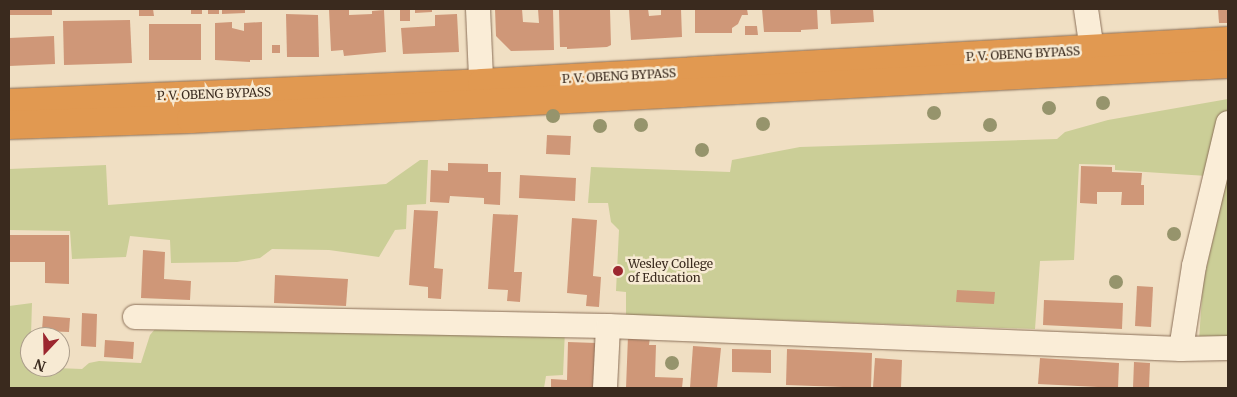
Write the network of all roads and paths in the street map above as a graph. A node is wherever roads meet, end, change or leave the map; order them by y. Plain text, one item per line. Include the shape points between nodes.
1 (478, 9) edge
2 (1086, 9) edge
3 (1228, 41) edge
4 (1093, 61) junction
5 (1228, 64) edge
6 (482, 93) junction
7 (9, 103) edge
8 (1228, 123) edge
9 (9, 125) edge
10 (135, 317) dead end
11 (608, 326) junction
12 (1228, 348) edge
13 (1181, 349) junction
14 (605, 388) edge

1 - 6 street
2 - 4 street
3 - 4 highway, P. V. OBENG BYPASS
4 - 5 highway, P. V. OBENG BYPASS
4 - 6 highway, P. V. OBENG BYPASS
6 - 7 highway, P. V. OBENG BYPASS
6 - 9 highway, P. V. OBENG BYPASS
8 - 13 street via 1194,266
10 - 11 street
11 - 13 street
11 - 14 street
12 - 13 street

